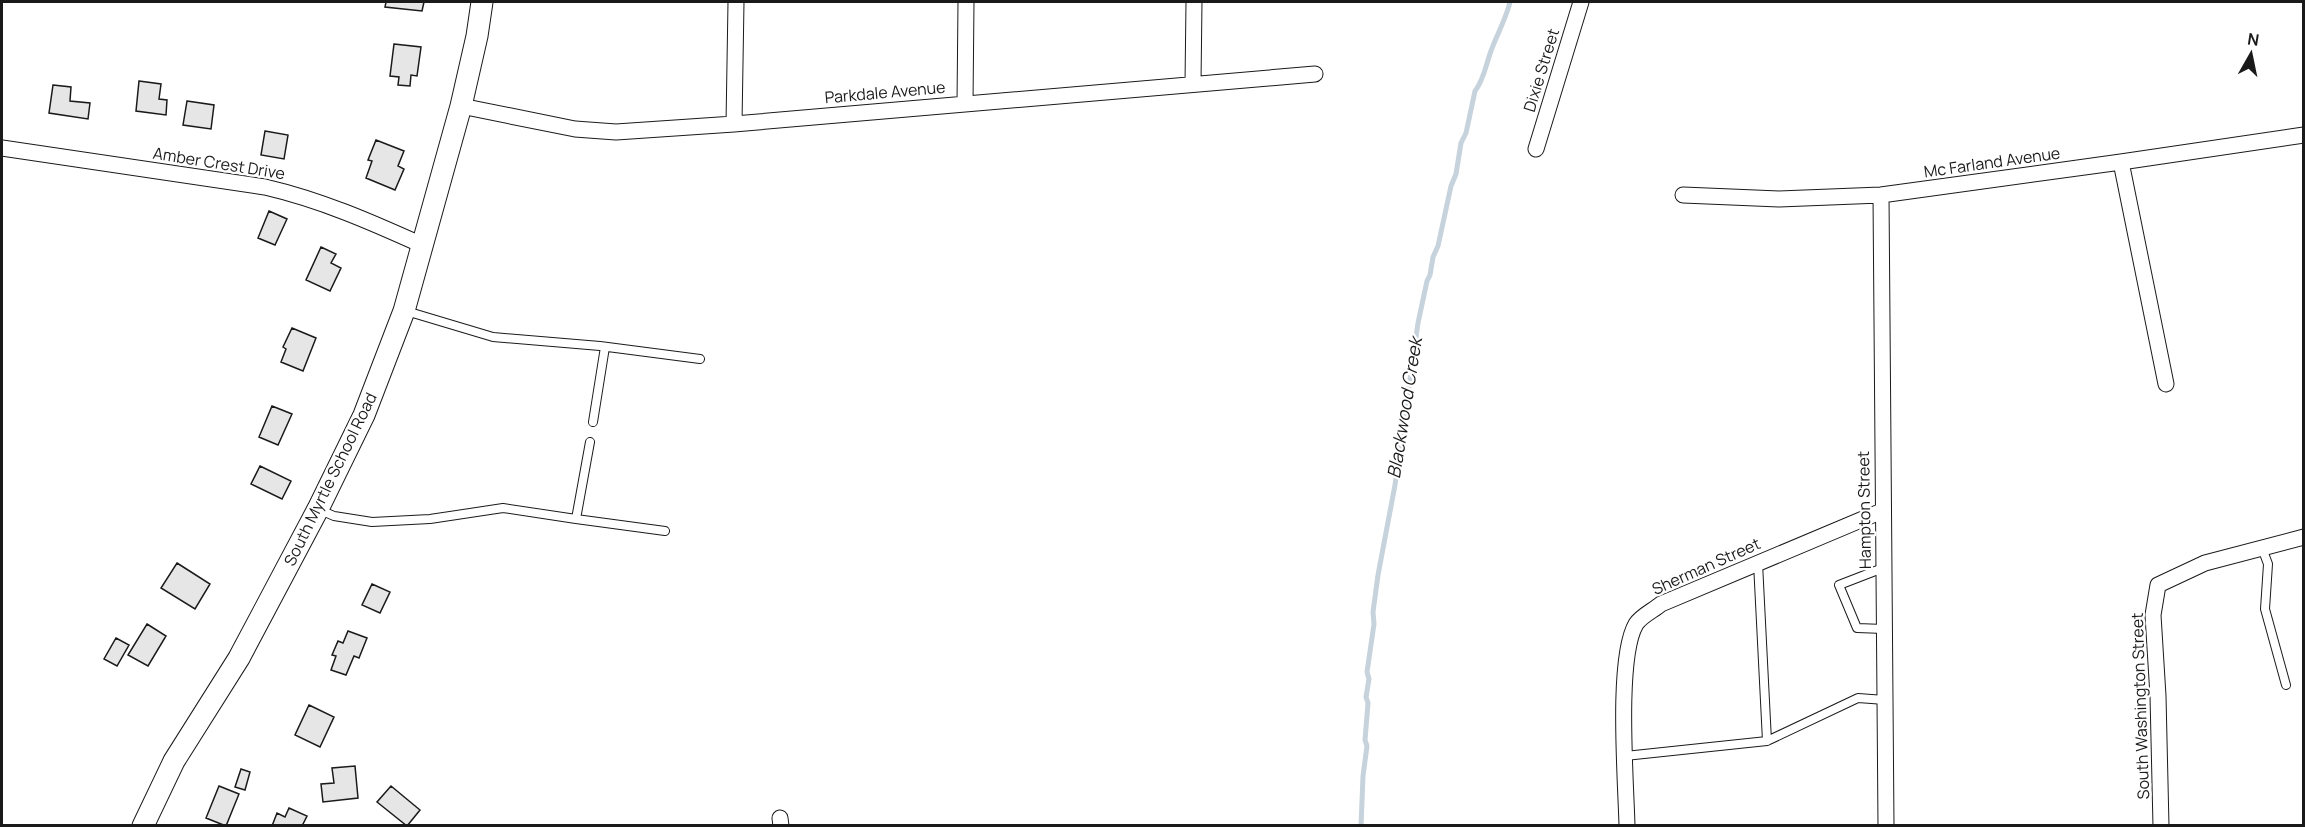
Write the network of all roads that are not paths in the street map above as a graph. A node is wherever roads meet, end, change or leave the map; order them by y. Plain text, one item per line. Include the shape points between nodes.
1 (482, 2) edge
2 (736, 2) edge
3 (966, 2) edge
4 (1194, 2) edge
5 (1581, 2) edge
6 (1315, 74) dead end
7 (1193, 83) junction
8 (965, 103) junction
9 (461, 106) junction
10 (734, 124) junction
11 (2304, 135) edge
12 (2, 148) edge
13 (1536, 149) dead end
14 (2121, 162) junction
15 (1683, 195) dead end
16 (1881, 195) junction
17 (422, 245) junction
18 (404, 311) junction
19 (605, 347) junction
20 (700, 359) dead end
21 (2166, 384) dead end
22 (593, 422) dead end
23 (590, 442) dead end
24 (318, 509) junction
25 (1882, 511) junction
26 (576, 519) junction
27 (665, 531) dead end
28 (2304, 537) edge
29 (2262, 548) junction
30 (1758, 562) junction
31 (1883, 568) junction
32 (1884, 629) junction
33 (2286, 685) dead end
34 (1884, 700) junction
35 (1767, 741) junction
36 (1625, 756) junction
37 (143, 825) edge
38 (1627, 825) edge
39 (1886, 825) edge
40 (2161, 825) edge

1 - 9 main road, South Myrtle School Road
2 - 10 street
3 - 8 street
4 - 7 street
5 - 13 street, Dixie Street
6 - 7 street, Parkdale Avenue
7 - 8 street, Parkdale Avenue
8 - 10 street, Parkdale Avenue
9 - 10 street, Parkdale Avenue via 575,129 616,132
9 - 17 main road, South Myrtle School Road
11 - 14 street, Mc Farland Avenue
12 - 17 street, Amber Crest Drive via 265,187 353,214
14 - 16 street, Mc Farland Avenue
14 - 21 street
15 - 16 street, Mc Farland Avenue via 1779,199
16 - 25 street, Hampton Street
17 - 18 main road, South Myrtle School Road
18 - 19 lane via 493,337
18 - 24 main road, South Myrtle School Road via 364,415
19 - 20 lane
19 - 22 lane
23 - 26 lane
24 - 26 lane via 334,516 372,522 430,519 503,508
24 - 37 main road, South Myrtle School Road via 239,658 174,761
25 - 30 street, Sherman Street
25 - 31 street, Hampton Street
26 - 27 lane
28 - 29 street
29 - 33 lane via 2268,564 2265,609
29 - 40 street, South Washington Street via 2205,563 2158,585 2153,615
30 - 35 lane
30 - 36 street, Sherman Street via 1661,604 1637,623 1626,669
31 - 32 street, Hampton Street
31 - 32 lane via 1839,585 1857,628
32 - 34 street, Hampton Street
34 - 35 lane via 1858,698
34 - 39 street, Hampton Street
35 - 36 lane
36 - 38 street, Sherman Street

